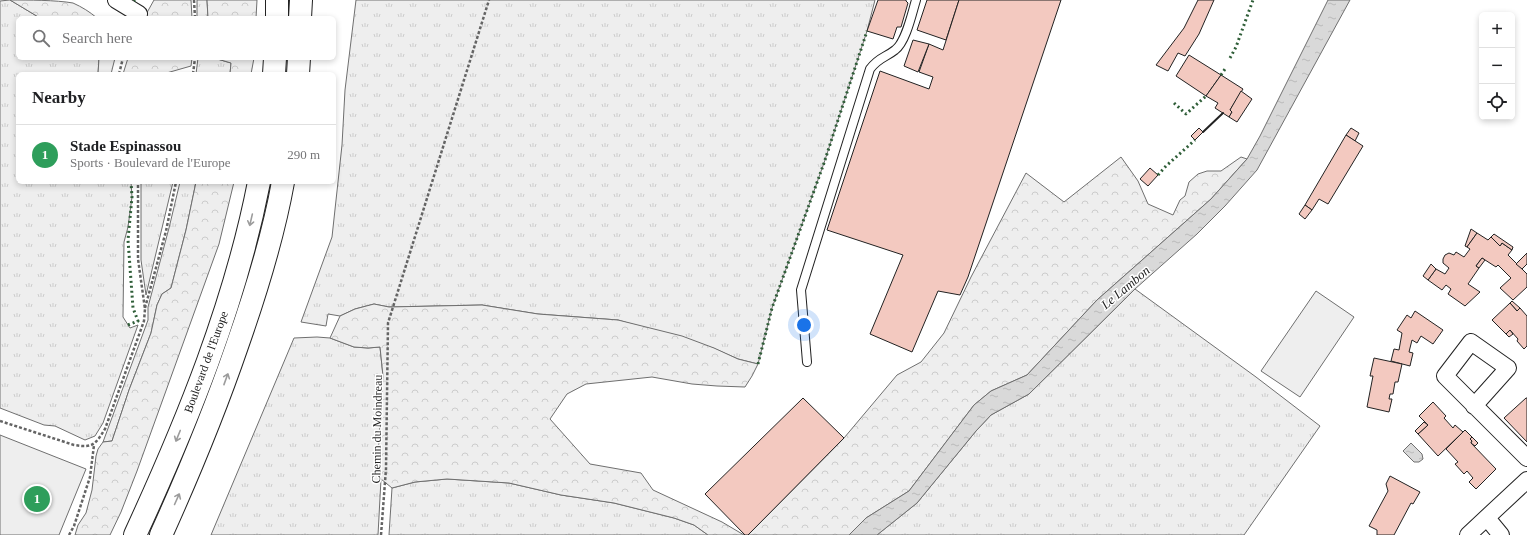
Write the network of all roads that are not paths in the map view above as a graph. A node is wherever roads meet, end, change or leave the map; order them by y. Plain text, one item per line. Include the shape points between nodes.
1 (116, 0) edge
2 (277, 0) edge
3 (301, 0) edge
4 (916, 0) edge
5 (139, 14) dead end
6 (277, 16) edge
7 (300, 16) edge
8 (275, 60) edge
9 (299, 60) edge
10 (274, 72) edge
11 (298, 72) edge
12 (259, 184) edge
13 (283, 184) edge
14 (807, 362) dead end
15 (1474, 406) dead end
16 (1527, 458) edge
17 (1527, 480) edge
18 (1487, 518) junction
19 (135, 535) edge
20 (161, 535) edge
21 (1468, 535) edge
22 (1501, 535) edge

1 - 5 street
2 - 6 highway
3 - 7 highway
4 - 14 lane via 902,42 896,49 877,60 870,69 801,290
8 - 10 highway
9 - 11 highway
12 -> 19 highway, Boulevard de l'Europe via 239,268 216,338
20 -> 13 highway, Boulevard de l'Europe via 203,439 242,332 272,234
15 - 16 street
17 - 18 street
18 - 21 street
18 - 22 street

